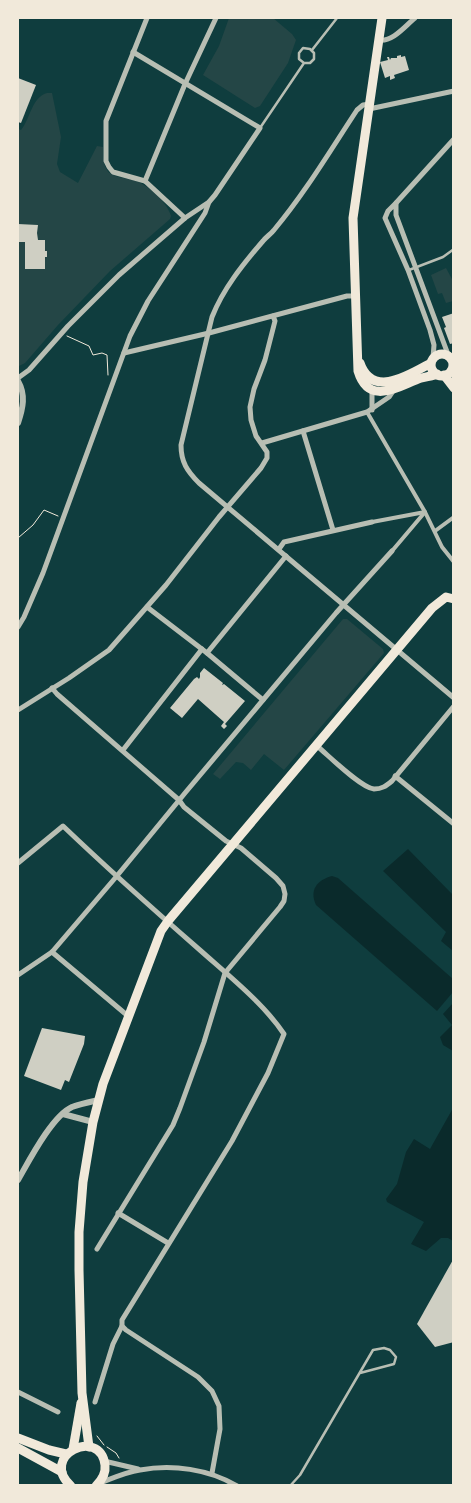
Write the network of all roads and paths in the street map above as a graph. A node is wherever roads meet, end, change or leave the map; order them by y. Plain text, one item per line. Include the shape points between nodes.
1 (147, 18) edge
2 (216, 18) edge
3 (337, 18) edge
4 (382, 18) edge
5 (415, 18) edge
6 (379, 40) junction
7 (312, 50) junction
8 (133, 52) junction
9 (304, 63) junction
10 (185, 84) junction
11 (454, 91) edge
12 (370, 107) junction
13 (260, 128) junction
14 (454, 139) edge
15 (145, 181) junction
16 (209, 202) junction
17 (396, 202) junction
18 (184, 218) junction
19 (454, 249) edge
20 (416, 267) junction
21 (408, 270) junction
22 (356, 296) junction
23 (273, 316) junction
24 (62, 332) junction
25 (209, 333) junction
26 (124, 353) junction
27 (358, 355) junction
28 (449, 357) junction
29 (432, 361) junction
30 (453, 370) edge
31 (440, 375) junction
32 (18, 379) edge
33 (113, 380) junction
34 (454, 388) edge
35 (372, 389) junction
36 (393, 391) junction
37 (369, 411) junction
38 (18, 423) edge
39 (303, 431) junction
40 (262, 443) junction
41 (227, 507) junction
42 (425, 512) junction
43 (454, 517) edge
44 (63, 518) junction
45 (372, 522) joint
46 (333, 530) junction
47 (434, 531) junction
48 (18, 538) edge
49 (278, 549) junction
50 (392, 552) joint
51 (286, 556) junction
52 (454, 562) edge
53 (450, 598) edge
54 (345, 605) junction
55 (147, 607) junction
56 (18, 627) edge
57 (397, 650) junction
58 (204, 651) junction
59 (52, 688) junction
60 (454, 698) edge
61 (263, 700) junction
62 (454, 706) edge
63 (18, 710) edge
64 (317, 746) junction
65 (123, 750) junction
66 (395, 776) junction
67 (179, 800) junction
68 (454, 824) edge
69 (233, 844) junction
70 (18, 863) edge
71 (116, 877) junction
72 (168, 921) junction
73 (52, 952) junction
74 (226, 974) junction
75 (18, 975) edge
76 (128, 1016) junction
77 (99, 1100) junction
78 (62, 1114) junction
79 (93, 1122) junction
80 (18, 1180) edge
81 (118, 1214) junction
82 (168, 1243) junction
83 (97, 1249) dead end
84 (122, 1326) junction
85 (360, 1372) junction
86 (18, 1392) edge
87 (82, 1393) junction
88 (95, 1402) dead end
89 (58, 1412) dead end
90 (96, 1435) dead end
91 (18, 1438) edge
92 (90, 1447) junction
93 (18, 1448) edge
94 (70, 1452) junction
95 (104, 1461) junction
96 (119, 1461) dead end
97 (141, 1470) junction
98 (62, 1472) junction
99 (212, 1473) junction
100 (98, 1484) edge
101 (71, 1486) edge
102 (237, 1486) edge
103 (290, 1486) edge

1 - 8 street
2 - 10 street
3 - 7 lane
4 - 6 highway
5 - 6 street via 391,38
6 - 12 highway
7 - 9 lane via 312,61
7 - 9 lane via 307,48 299,53 299,59
8 - 10 street
8 - 15 street via 106,120 106,161 113,172
9 - 13 lane
10 - 13 street
10 - 15 street
11 - 12 street
12 - 22 highway via 353,218
12 - 25 street via 363,105 357,110 309,183 229,285 217,304
13 - 16 street
14 - 17 street
15 - 18 street
16 - 18 street
16 - 26 street via 148,300
17 - 20 street via 396,215
17 - 21 street via 385,218
18 - 24 street
19 - 20 lane via 443,257
20 - 21 lane
20 - 28 street
21 - 29 street via 432,335
22 - 23 street
22 - 27 highway
23 - 25 street
23 - 40 street via 271,337 250,407 256,436
24 - 32 street
24 - 33 path via 89,346 92,354 107,355 108,376
25 - 26 street
25 - 41 street via 181,445 181,457 187,470
26 - 33 street
27 - 29 highway via 365,373 377,382 394,380
27 - 35 highway via 360,376
28 - 29 highway via 439,354
28 - 30 highway
29 - 31 highway via 433,371
30 - 31 highway
31 - 34 highway
31 - 36 highway via 421,378
32 - 38 street via 23,398
33 - 44 street
35 - 36 highway
35 - 37 street
36 - 37 street via 390,397
37 - 39 street
37 - 42 street
39 - 40 street
39 - 46 street
40 - 41 street via 267,458
41 - 49 street
41 - 55 street
42 - 45 street
42 - 47 street
42 - 50 street
43 - 47 street
44 - 48 path via 44,510
44 - 56 street via 43,573
45 - 46 street
46 - 49 street via 284,542
47 - 52 street
49 - 51 street
50 - 54 street
51 - 54 street
51 - 58 street
53 - 57 highway via 432,608
54 - 57 street
54 - 61 street
55 - 58 street
55 - 59 street via 109,650
57 - 60 street
57 - 64 highway
58 - 61 street
58 - 65 street
59 - 63 street
59 - 65 street
61 - 67 street
62 - 66 street
64 - 66 street via 370,788 384,788
64 - 69 highway
65 - 67 street
66 - 68 street
67 - 69 street
67 - 71 street
69 - 72 highway
69 - 74 street via 276,878 285,894 280,907
70 - 71 street via 63,826
71 - 72 street
71 - 73 street
72 - 74 street
72 - 76 highway via 161,931
73 - 75 street
73 - 76 street
74 - 81 street via 173,1125
74 - 82 street via 284,1034 252,1105
76 - 77 highway
77 - 78 street via 72,1107
77 - 79 highway
78 - 79 street
78 - 80 street
79 - 87 highway via 79,1232
81 - 82 street
81 - 83 street
82 - 84 street via 124,1315
84 - 88 street
84 - 99 street via 198,1377 212,1391 219,1406 220,1429
85 - 85 lane via 373,1350 384,1348 395,1354 394,1364
85 - 103 lane via 300,1475
86 - 89 street
87 - 92 highway
87 - 94 highway
90 - 96 path via 116,1453
91 - 94 highway via 49,1450
92 - 94 highway via 81,1446
92 - 95 highway
93 - 98 highway
94 - 98 highway via 62,1463
95 - 97 street
95 - 100 highway via 104,1475
97 - 99 street via 179,1468
97 - 100 street
98 - 101 highway
99 - 102 street

